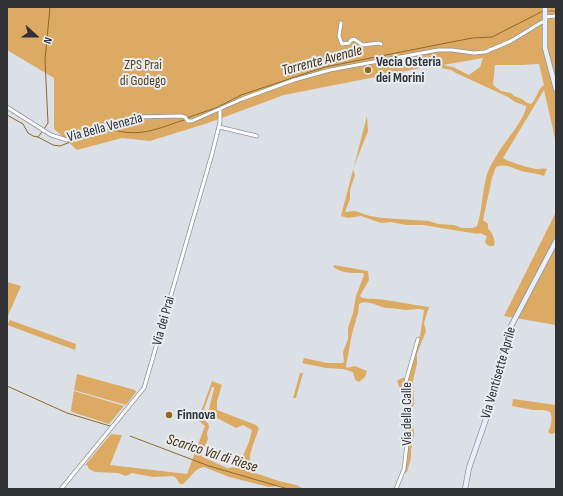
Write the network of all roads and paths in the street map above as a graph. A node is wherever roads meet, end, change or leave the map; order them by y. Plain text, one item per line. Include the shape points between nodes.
1 (545, 7) edge
2 (556, 16) edge
3 (545, 19) junction
4 (341, 23) dead end
5 (381, 44) dead end
6 (556, 89) edge
7 (7, 107) edge
8 (220, 110) junction
9 (219, 127) junction
10 (257, 136) dead end
11 (556, 241) edge
12 (418, 339) dead end
13 (61, 489) edge
14 (396, 489) edge
15 (465, 489) edge

1 - 3 main road
2 - 3 street
3 - 6 main road via 548,63
3 - 8 street, Via Bella Venezia via 511,41 485,52 438,50 364,63 303,77 242,99
4 - 5 street via 339,36 342,44 353,39 363,45
7 - 8 street, Via Bella Venezia via 56,138 66,140 135,117 181,116 194,121
8 - 9 street, Via dei Prai
9 - 10 street
9 - 13 street, Via dei Prai via 144,388
11 - 15 main road, Via Ventisette Aprile via 508,332 495,392 468,468
12 - 14 street, Via della Calle via 406,381 408,436 404,469

